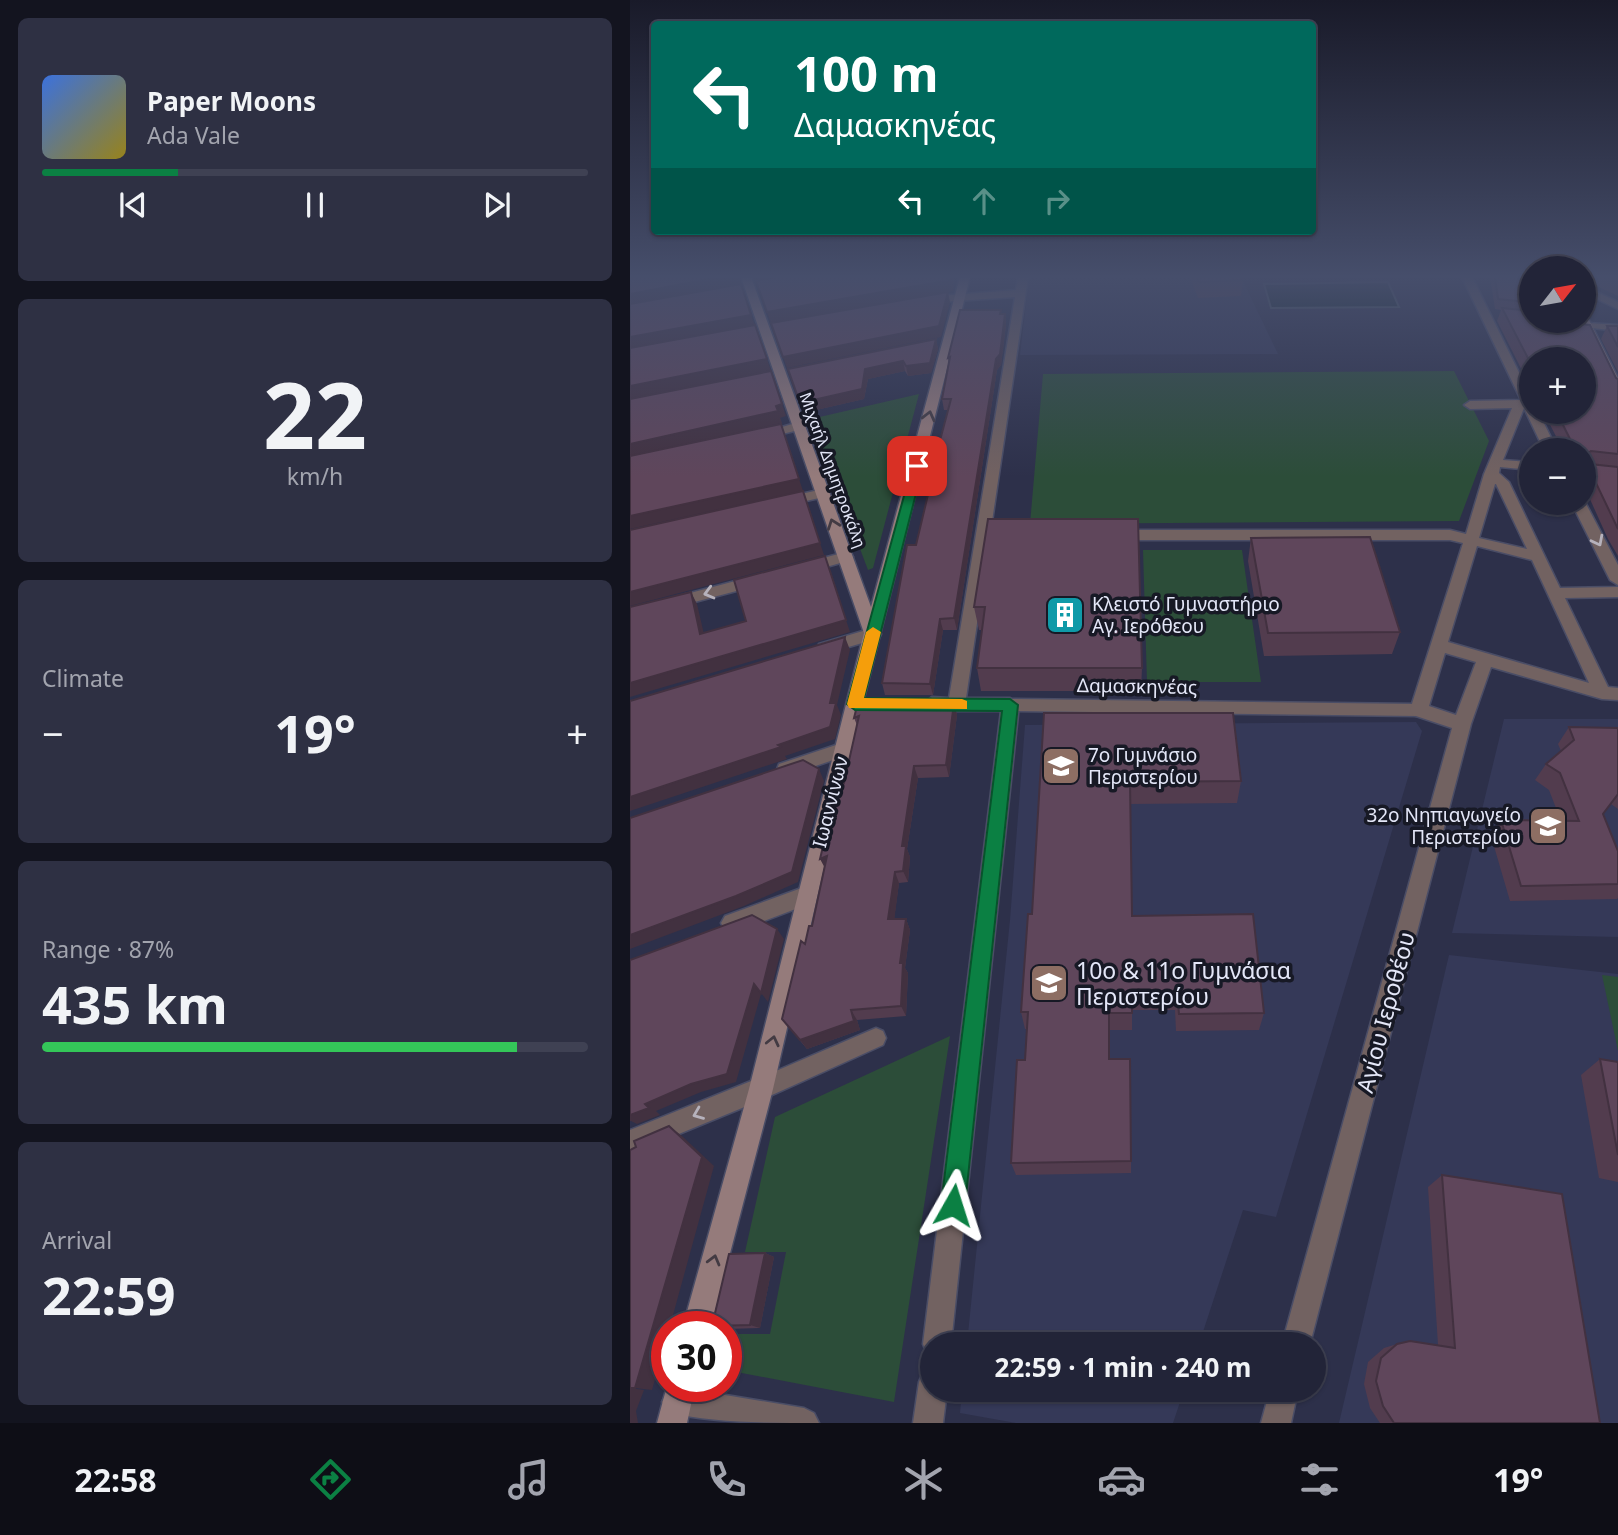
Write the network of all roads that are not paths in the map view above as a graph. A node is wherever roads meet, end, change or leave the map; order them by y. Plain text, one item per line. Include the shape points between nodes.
1 (769, 343) edge
2 (943, 343) edge
3 (1012, 343) edge
4 (1497, 343) edge
5 (1595, 343) edge
6 (1618, 390) edge
7 (1519, 395) edge
8 (1519, 404) edge
9 (1471, 405) dead end
10 (1519, 413) edge
11 (799, 426) junction
12 (747, 438) edge
13 (1519, 467) edge
14 (1493, 469) junction
15 (822, 493) junction
16 (771, 505) edge
17 (1585, 515) edge
18 (984, 534) junction
19 (1000, 534) edge
20 (1096, 535) edge
21 (1471, 542) junction
22 (846, 557) junction
23 (1538, 557) junction
24 (1618, 580) edge
25 (1618, 592) edge
26 (1555, 593) junction
27 (630, 614) edge
28 (873, 634) junction
29 (1441, 646) junction
30 (809, 653) edge
31 (1485, 659) junction
32 (1610, 694) edge
33 (918, 704) edge
34 (956, 705) junction
35 (1010, 705) junction
36 (1419, 710) junction
37 (1462, 724) junction
38 (842, 750) junction
39 (763, 777) edge
40 (807, 895) junction
41 (719, 928) edge
42 (876, 1038) dead end
43 (761, 1088) junction
44 (630, 1142) edge
45 (701, 1311) edge
46 (938, 1332) edge
47 (1299, 1332) edge
48 (931, 1402) edge
49 (1281, 1402) edge
50 (677, 1404) edge
51 (804, 1423) edge
52 (928, 1423) edge
53 (1276, 1423) edge

1 - 11 street, Μιχαήλ Δημητροκάλη
28 -> 2 street, Ιωαννίνων
3 - 18 street
4 - 7 street
5 - 6 street
8 - 9 street
10 - 14 street
11 - 12 street
11 - 15 street, Μιχαήλ Δημητροκάλη
13 - 14 street
14 - 21 street
14 - 23 street
15 - 16 street
22 -> 15 street, Μιχαήλ Δημητροκάλη
17 -> 24 street
18 - 19 street
18 - 34 street
20 - 21 street via 1450,535
21 - 23 street
21 - 29 street
22 -> 27 street
22 - 28 street, Μιχαήλ Δημητροκάλη
23 - 26 street
25 - 26 street
26 - 32 street
28 - 30 street
28 - 38 street, Ιωαννίνων via 861,704
29 - 31 street
29 - 36 street
31 - 32 street
31 - 37 street, Αγίου Ιεροθέου
33 - 34 street, Δαμασκηνέας
34 - 35 street, Δαμασκηνέας
35 - 36 lane, Δαμασκηνέας
35 - 46 street
36 - 37 street
37 - 47 street, Αγίου Ιεροθέου
38 - 39 street
38 - 40 street, Ιωαννίνων
40 - 41 street
43 -> 40 street, Ιωαννίνων
42 - 43 lane
43 -> 44 street
45 -> 43 street, Ιωαννίνων
48 - 52 street
49 - 53 street
50 - 51 street

